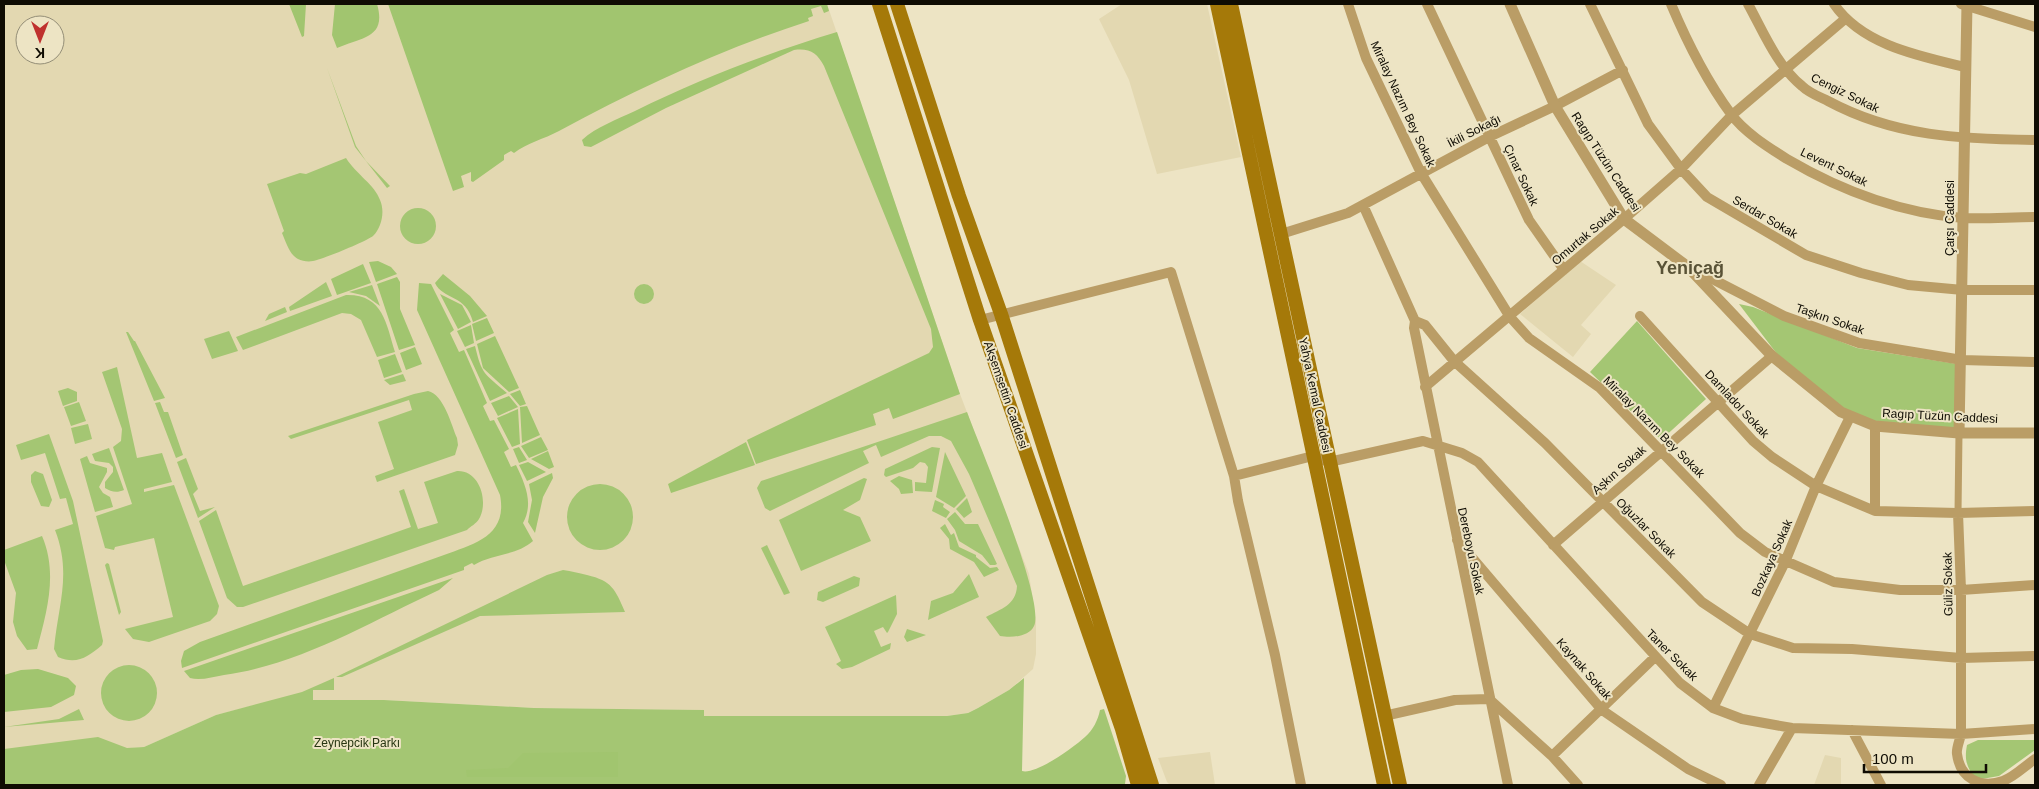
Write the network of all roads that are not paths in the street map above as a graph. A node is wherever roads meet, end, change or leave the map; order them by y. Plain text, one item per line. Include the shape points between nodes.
1 (879, 4) edge
2 (897, 4) edge
3 (1217, 4) edge
4 (1231, 4) edge
5 (1348, 4) edge
6 (1426, 4) edge
7 (1510, 4) edge
8 (1590, 4) edge
9 (1671, 4) edge
10 (1748, 4) edge
11 (1834, 4) edge
12 (1965, 4) edge
13 (1845, 19) junction
14 (2035, 28) edge
15 (1965, 67) junction
16 (1786, 69) junction
17 (1622, 70) junction
18 (1555, 106) junction
19 (1732, 115) junction
20 (1489, 137) junction
21 (1964, 139) junction
22 (2035, 140) edge
23 (1681, 169) junction
24 (1421, 174) junction
25 (1363, 205) junction
26 (2035, 217) edge
27 (1963, 218) junction
28 (1624, 220) junction
29 (1281, 234) junction
30 (1688, 267) junction
31 (1564, 270) junction
32 (1963, 290) junction
33 (2035, 290) edge
34 (1001, 314) junction
35 (1640, 316) dead end
36 (1510, 317) junction
37 (980, 320) junction
38 (1415, 321) junction
39 (1772, 356) junction
40 (1962, 360) junction
41 (1454, 361) junction
42 (2035, 362) edge
43 (1426, 386) junction
44 (1718, 402) junction
45 (1850, 416) junction
46 (1875, 426) junction
47 (1959, 433) junction
48 (2035, 433) edge
49 (1436, 446) junction
50 (1661, 450) junction
51 (1313, 456) junction
52 (1330, 462) junction
53 (1234, 476) junction
54 (1816, 486) junction
55 (1603, 501) junction
56 (2035, 510) edge
57 (1875, 511) junction
58 (1958, 513) junction
59 (1456, 538) junction
60 (1553, 545) junction
61 (1786, 562) junction
62 (2035, 585) edge
63 (1961, 590) junction
64 (1750, 634) junction
65 (2035, 656) edge
66 (1655, 657) junction
67 (1961, 658) junction
68 (1489, 699) junction
69 (1713, 708) junction
70 (1602, 710) junction
71 (1384, 716) junction
72 (1792, 728) junction
73 (2035, 729) edge
74 (1852, 730) junction
75 (1961, 734) junction
76 (1552, 756) junction
77 (2035, 759) edge
78 (1138, 785) edge
79 (1152, 785) edge
80 (1301, 785) edge
81 (1384, 785) edge
82 (1400, 785) edge
83 (1508, 785) edge
84 (1578, 785) edge
85 (1720, 785) edge
86 (1760, 785) edge
87 (1881, 785) edge

1 - 37 main road, Akşemsettin Caddesi
2 - 34 main road, Akşemsettin Caddesi
3 - 51 main road, Yahya Kemal Caddesi
4 - 29 main road, Yahya Kemal Caddesi
5 - 24 street, Miralay Nazım Bey Sokak via 1366,58
6 - 20 street, Çınar Sokak
7 - 18 street, Ragıp Tüzün Caddesi
8 - 17 street, Serdar Sokak
9 - 19 street, Levent Sokak via 1689,45
10 - 16 street, Cengiz Sokak
11 - 13 street
12 - 14 street
12 - 15 street, Çarşı Caddesi
13 - 15 street via 1884,44
13 - 16 street, Omurtak Sokak
15 - 21 street, Çarşı Caddesi
16 - 19 street, Omurtak Sokak
16 - 21 street, Cengiz Sokak via 1802,87 1878,123
17 - 18 street, İkili Sokağı
17 - 23 street, Serdar Sokak via 1648,124
18 - 20 street, İkili Sokağı
18 - 28 street, Ragıp Tüzün Caddesi
19 - 23 street, Omurtak Sokak
19 - 27 street, Levent Sokak via 1769,148 1814,175 1869,198 1918,211
20 - 24 street, İkili Sokağı
20 - 31 street, Çınar Sokak via 1528,220
21 - 22 street, Cengiz Sokak
21 - 27 street, Çarşı Caddesi
23 - 28 street, Omurtak Sokak
23 - 32 street, Serdar Sokak via 1707,197 1806,255 1908,285
24 - 25 street, İkili Sokağı
24 - 36 street, Miralay Nazım Bey Sokak
25 - 29 street, İkili Sokağı via 1348,213
25 - 38 street, Oğuzlar Sokak
26 - 27 street, Levent Sokak
27 - 32 street, Çarşı Caddesi
28 - 30 street, Ragıp Tüzün Caddesi
28 - 31 street, Omurtak Sokak
29 - 52 main road, Yahya Kemal Caddesi
30 - 39 street, Ragıp Tüzün Caddesi
30 - 40 street, Taşkın Sokak via 1784,316 1859,343
31 - 36 street, Omurtak Sokak
32 - 33 street, Serdar Sokak
32 - 40 street, Çarşı Caddesi
34 - 37 street
34 - 53 street via 1171,272
34 - 79 main road, Akşemsettin Caddesi
35 - 44 street, Damladol Sokak
36 - 41 street, Omurtak Sokak
36 - 50 street, Miralay Nazım Bey Sokak via 1530,338 1600,388
37 - 78 main road, Akşemsettin Caddesi via 1122,729
38 - 41 street, Oğuzlar Sokak via 1425,325
38 - 43 street, Dereboyu Sokak
39 - 44 street, Aşkın Sokak
39 - 45 street, Ragıp Tüzün Caddesi
40 - 42 street, Taşkın Sokak
40 - 47 street, Çarşı Caddesi
41 - 43 street, Omurtak Sokak
41 - 55 street, Oğuzlar Sokak via 1545,443
43 - 49 street, Dereboyu Sokak
44 - 50 street, Aşkın Sokak
44 - 54 street, Damladol Sokak via 1752,441
45 - 46 street, Ragıp Tüzün Caddesi
45 - 54 street, Bozkaya Sokak
46 - 47 street, Ragıp Tüzün Caddesi
46 - 57 street
47 - 48 street, Ragıp Tüzün Caddesi
47 - 58 street, Güliz Sokak
49 - 52 street, Taner Sokak via 1423,442
49 - 59 street, Dereboyu Sokak
49 - 60 street, Taner Sokak via 1462,453 1478,462
50 - 55 street, Aşkın Sokak
50 - 61 street, Miralay Nazım Bey Sokak via 1740,533 1765,552
51 - 52 street
51 - 53 street
51 - 81 main road, Yahya Kemal Caddesi
52 - 71 main road, Yahya Kemal Caddesi
53 - 80 street
54 - 57 street, Damladol Sokak
54 - 61 street, Bozkaya Sokak
55 - 60 street, Aşkın Sokak
55 - 64 street, Oğuzlar Sokak via 1702,602
56 - 58 street, Damladol Sokak
57 - 58 street, Damladol Sokak
58 - 63 street, Güliz Sokak
59 - 68 street, Dereboyu Sokak
59 - 70 street, Kaynak Sokak
60 - 66 street, Taner Sokak
61 - 63 street, Miralay Nazım Bey Sokak via 1834,582 1900,590
61 - 64 street, Bozkaya Sokak
62 - 63 street, Miralay Nazım Bey Sokak
63 - 67 street, Güliz Sokak
64 - 67 street, Oğuzlar Sokak via 1793,648 1852,649
64 - 69 street, Bozkaya Sokak
65 - 67 street, Oğuzlar Sokak
66 - 69 street, Taner Sokak via 1680,683
66 - 70 street
67 - 75 street, Güliz Sokak
68 - 71 street via 1455,700
68 - 76 street
68 - 83 street, Dereboyu Sokak
69 - 72 street, Taner Sokak via 1742,719
70 - 76 street
70 - 85 street, Kaynak Sokak via 1688,769
71 - 82 main road, Yahya Kemal Caddesi
72 - 74 street, Taner Sokak
72 - 86 street
73 - 75 street, Taner Sokak
74 - 75 street, Taner Sokak
74 - 87 street
75 - 77 street, Güliz Sokak via 1957,752 1966,776 1975,783 1987,785 2004,781
76 - 84 street

